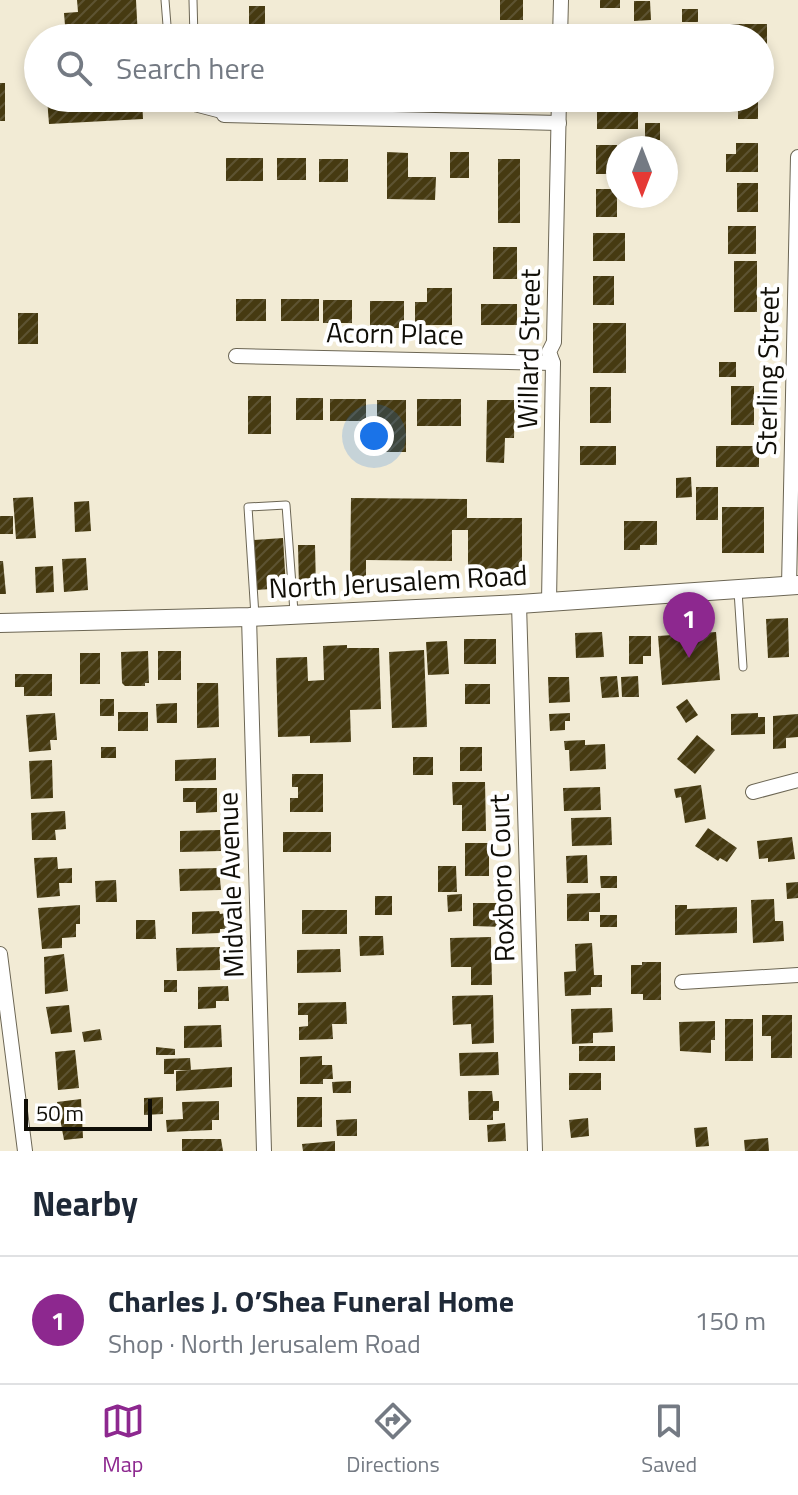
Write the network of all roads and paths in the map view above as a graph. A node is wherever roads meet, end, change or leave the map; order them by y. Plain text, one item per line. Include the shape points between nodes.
1 (165, 0) edge
2 (193, 0) edge
3 (561, 0) edge
4 (167, 24) edge
5 (194, 24) edge
6 (560, 24) edge
7 (212, 112) edge
8 (559, 112) edge
9 (224, 115) joint
10 (559, 123) junction
11 (798, 157) edge
12 (236, 356) dead end
13 (553, 363) junction
14 (793, 586) edge
15 (738, 587) junction
16 (549, 602) junction
17 (519, 604) junction
18 (294, 615) junction
19 (252, 616) junction
20 (0, 623) edge
21 (743, 667) dead end
22 (798, 780) edge
23 (753, 792) dead end
24 (0, 954) edge
25 (798, 975) edge
26 (682, 982) dead end
27 (25, 1151) edge
28 (264, 1151) edge
29 (535, 1151) edge

1 - 4 lane
2 - 5 lane
3 - 6 street
7 - 9 lane
8 - 10 street, Willard Street
9 - 10 street
10 - 13 street, Willard Street via 554,342 549,352
11 - 14 street, Sterling Street
12 - 13 street, Acorn Place
13 - 16 street, Willard Street
14 - 15 main road, North Jerusalem Road
15 - 16 main road, North Jerusalem Road
15 - 21 lane
16 - 17 main road, North Jerusalem Road
17 - 18 main road, North Jerusalem Road
17 - 29 street, Roxboro Court
18 - 19 main road, North Jerusalem Road
18 - 19 lane via 286,505 248,507
19 - 20 main road, North Jerusalem Road
19 - 28 street, Midvale Avenue
22 - 23 street
24 - 27 street
25 - 26 street

